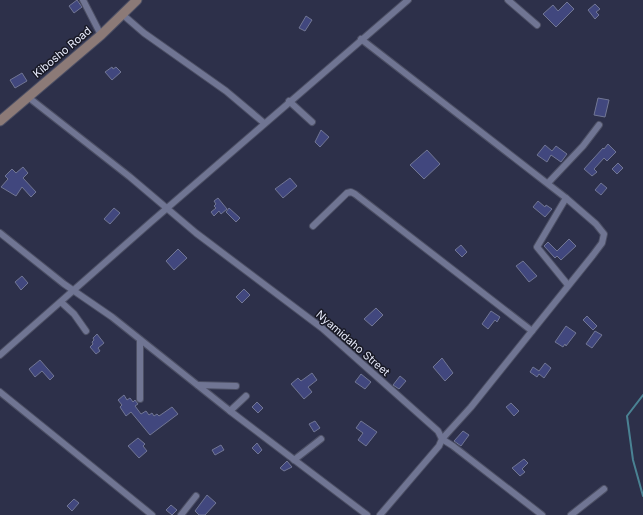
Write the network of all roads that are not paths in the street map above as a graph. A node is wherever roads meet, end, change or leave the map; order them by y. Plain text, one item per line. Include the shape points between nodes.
1 (83, 0) edge
2 (137, 0) edge
3 (408, 0) edge
4 (508, 0) edge
5 (122, 14) junction
6 (537, 25) dead end
7 (101, 35) junction
8 (361, 39) junction
9 (28, 97) junction
10 (289, 102) junction
11 (0, 120) edge
12 (312, 122) dead end
13 (264, 123) junction
14 (599, 125) dead end
15 (548, 183) junction
16 (566, 198) junction
17 (167, 207) junction
18 (313, 226) dead end
19 (0, 233) edge
20 (568, 285) junction
21 (74, 291) junction
22 (61, 302) junction
23 (86, 331) dead end
24 (532, 331) junction
25 (140, 340) junction
26 (0, 355) edge
27 (198, 385) junction
28 (236, 386) dead end
29 (0, 392) edge
30 (246, 396) dead end
31 (140, 399) dead end
32 (230, 411) junction
33 (321, 438) dead end
34 (442, 440) junction
35 (294, 460) junction
36 (604, 489) dead end
37 (196, 496) dead end
38 (152, 515) edge
39 (181, 515) edge
40 (367, 515) edge
41 (380, 515) edge
42 (542, 515) edge
43 (571, 515) edge

1 - 7 street
2 - 5 street, Kibosho Road
3 - 8 street
4 - 6 street
5 - 7 street, Kibosho Road
5 - 13 street via 144,33 226,91
7 - 9 street, Kibosho Road
8 - 10 street
8 - 15 street
9 - 11 street, Kibosho Road
9 - 17 street, Nyamidaho Street
10 - 12 street
10 - 13 street
13 - 17 street
14 - 15 street
15 - 16 street
16 - 20 street via 537,247
16 - 20 street via 604,234 602,243
17 - 21 street
17 - 34 street, Nyamidaho Street via 196,233 322,328 417,411 438,431
18 - 24 street via 351,192
19 - 21 street
20 - 24 street
21 - 22 street
21 - 25 street via 100,307
22 - 23 street via 74,314
22 - 26 street
24 - 34 street
25 - 27 street
25 - 31 street
27 - 28 street
27 - 32 street
29 - 38 street
30 - 32 street
32 - 35 street
33 - 35 street
34 - 41 street
34 - 42 street
35 - 40 street
36 - 43 street
37 - 39 street

